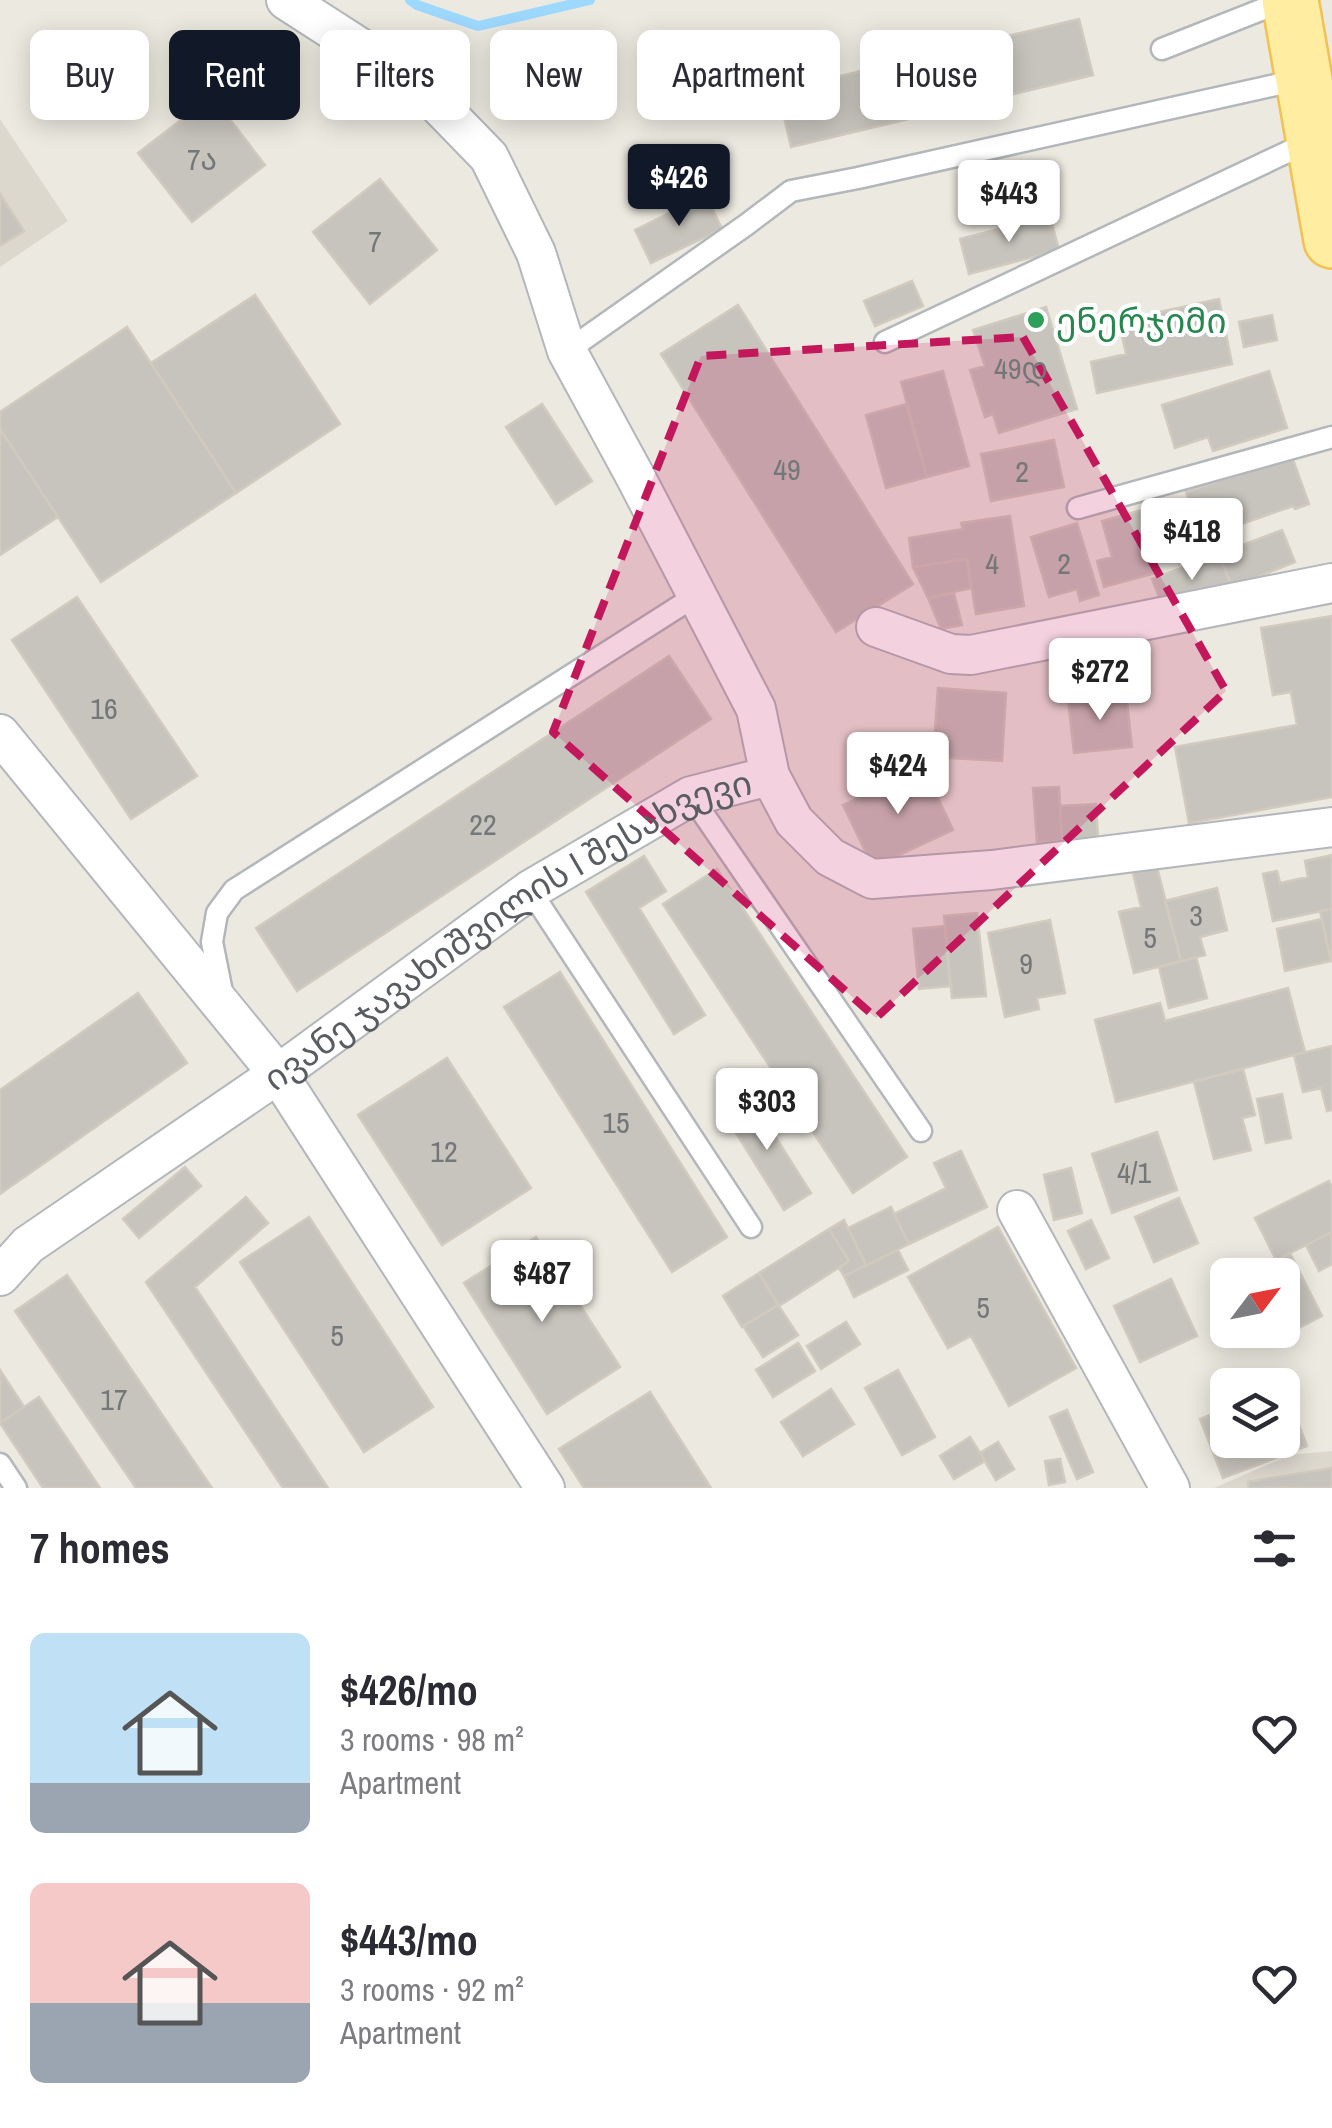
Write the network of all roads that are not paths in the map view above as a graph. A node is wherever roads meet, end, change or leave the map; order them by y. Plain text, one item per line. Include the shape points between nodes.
1 (286, 0) edge
2 (1288, 0) edge
3 (1162, 49) dead end
4 (1304, 78) junction
5 (1314, 139) junction
6 (1332, 240) edge
7 (885, 342) dead end
8 (567, 350) junction
9 (1332, 437) edge
10 (1078, 508) dead end
11 (1332, 583) edge
12 (697, 595) junction
13 (876, 627) dead end
14 (0, 734) edge
15 (770, 776) junction
16 (691, 796) junction
17 (1332, 827) edge
18 (530, 890) junction
19 (225, 1009) junction
20 (278, 1074) junction
21 (921, 1130) dead end
22 (1017, 1210) dead end
23 (751, 1227) dead end
24 (0, 1276) edge
25 (0, 1464) edge
26 (16, 1488) edge
27 (544, 1488) edge
28 (1170, 1488) edge

1 - 8 street via 421,87 489,157 536,254
2 - 3 lane
2 - 4 main road
4 - 5 main road
4 - 8 lane via 791,191
5 - 6 main road
5 - 7 lane
8 - 12 street
9 - 10 lane
11 - 13 street via 971,655
12 - 15 street via 756,709
12 - 19 lane via 234,890 217,912 212,942
14 - 19 street
15 - 16 street, ივანე ჯავახიშვილის I შესახვევი
15 - 17 street, ივანე ჯავახიშვილის I შესახვევი via 794,820 830,857 872,879
16 - 18 street, ივანე ჯავახიშვილის I შესახვევი
16 - 21 lane
18 - 20 street, ივანე ჯავახიშვილის I შესახვევი
18 - 23 lane
19 - 20 street
20 - 24 street, ივანე ჯავახიშვილის I შესახვევი via 28,1245
20 - 27 street
22 - 28 street
25 - 26 lane

